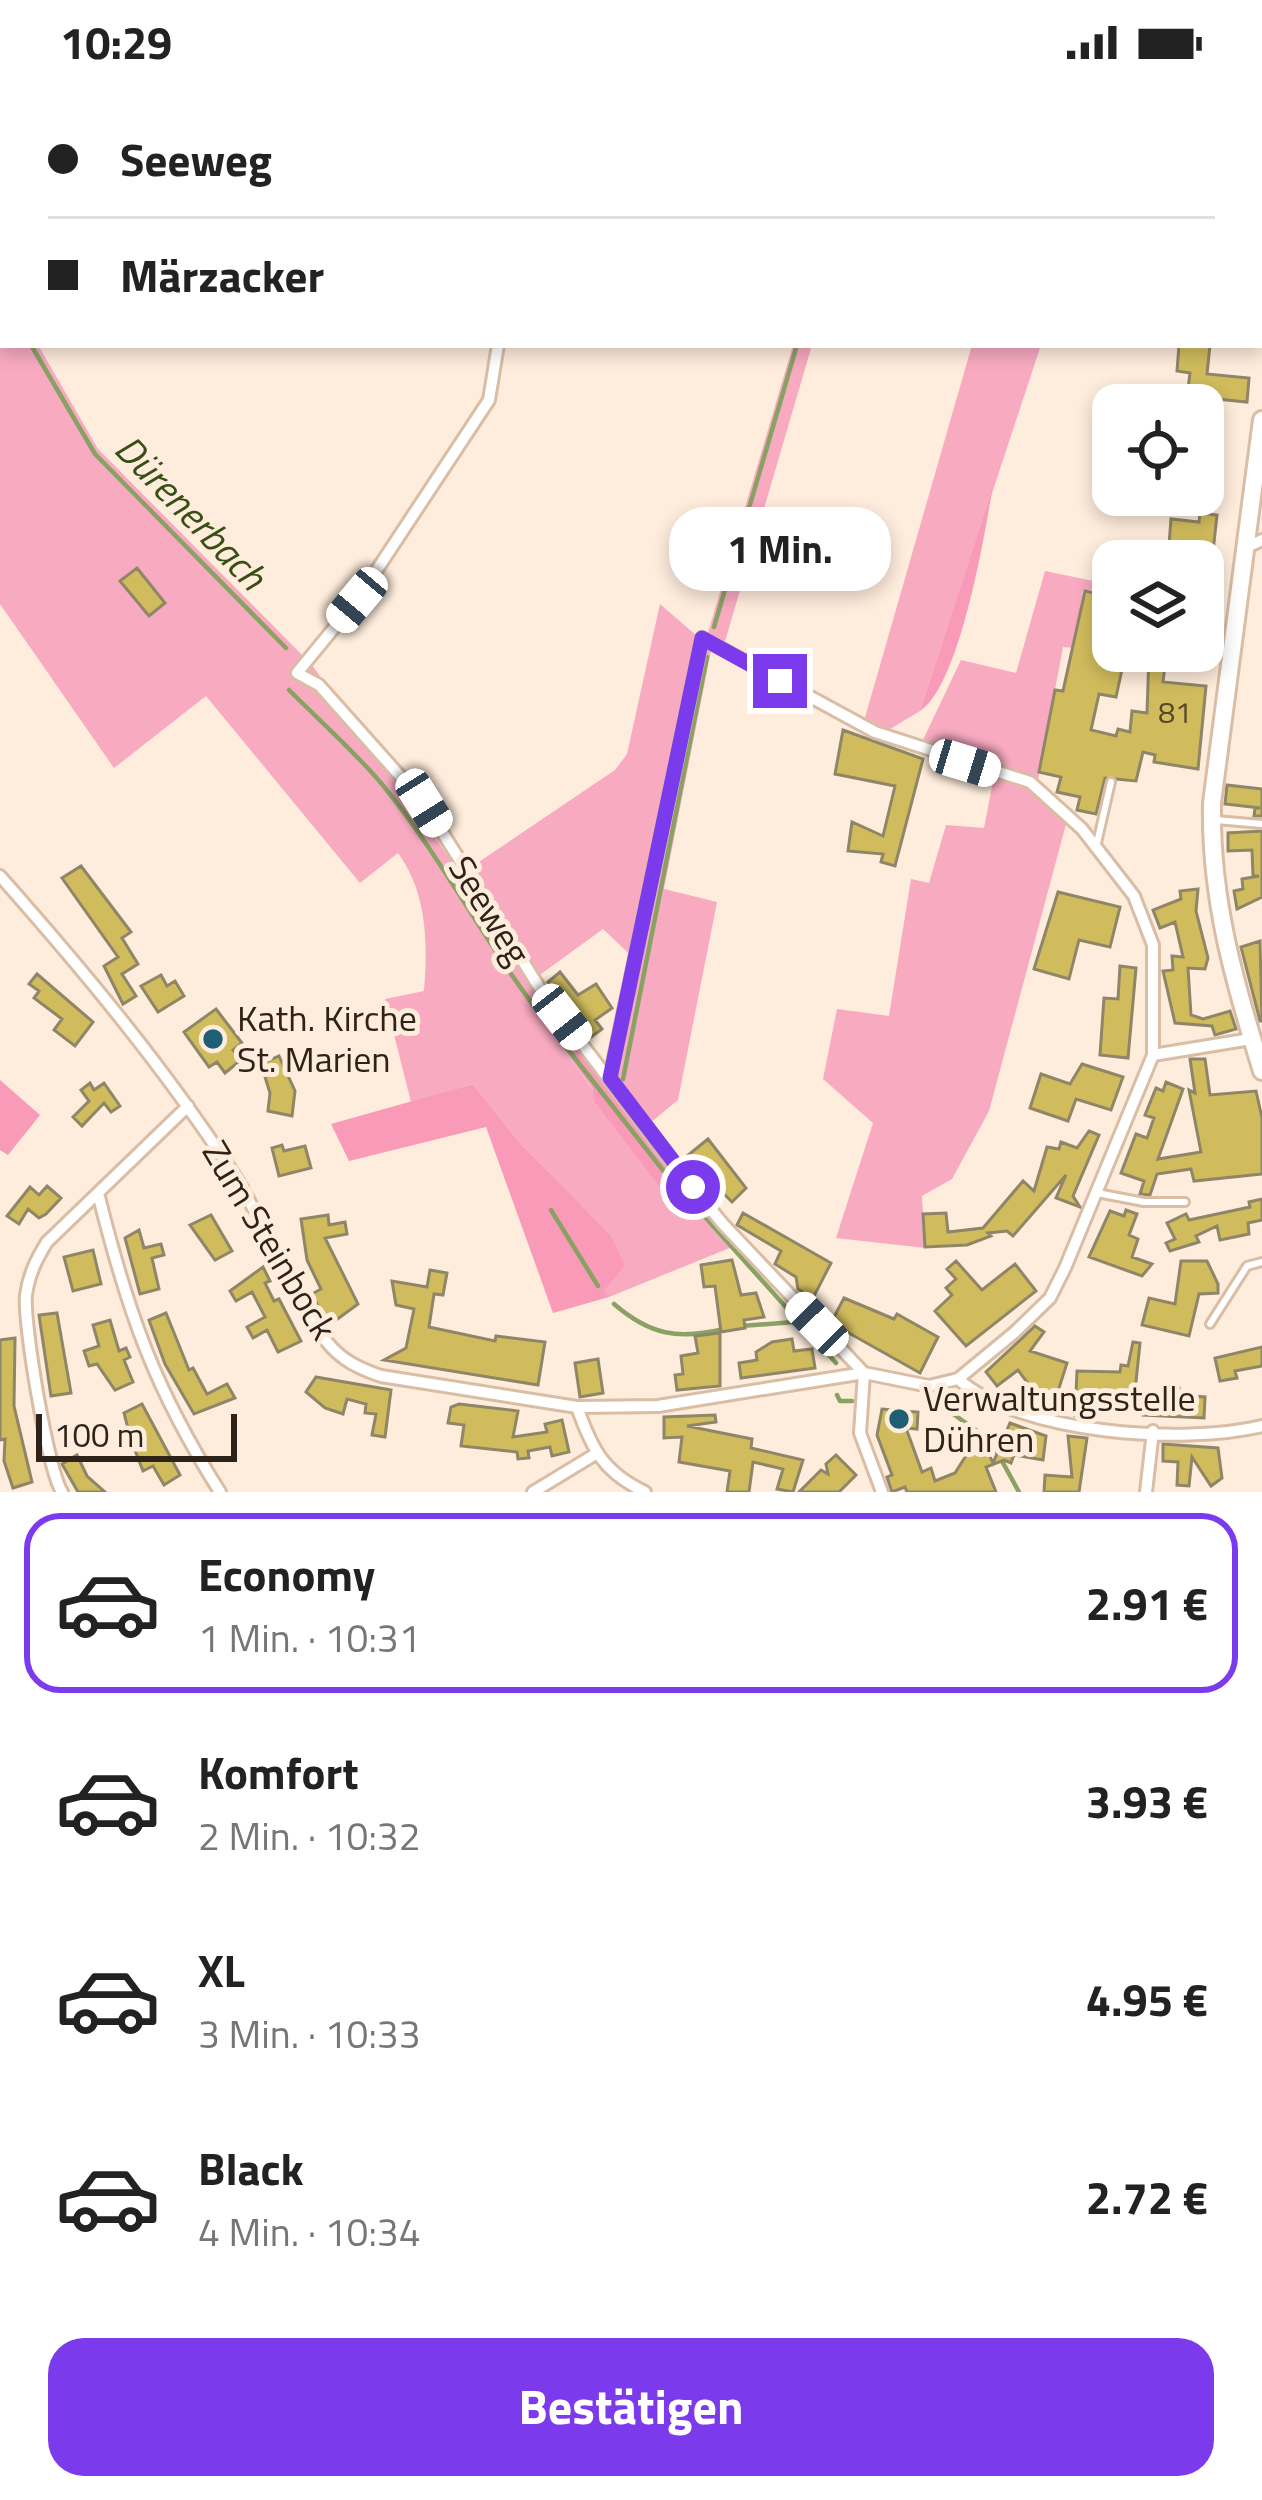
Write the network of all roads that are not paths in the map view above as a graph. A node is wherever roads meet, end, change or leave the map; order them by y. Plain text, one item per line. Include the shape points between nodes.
1 (498, 348) edge
2 (1262, 420) edge
3 (1254, 544) edge
4 (1111, 782) dead end
5 (1212, 820) junction
6 (1262, 824) edge
7 (1096, 845) junction
8 (0, 876) edge
9 (1251, 1039) junction
10 (1153, 1055) junction
11 (1261, 1062) edge
12 (610, 1078) junction
13 (188, 1106) junction
14 (1094, 1192) junction
15 (99, 1197) junction
16 (1186, 1202) dead end
17 (1262, 1262) edge
18 (1210, 1324) dead end
19 (864, 1373) junction
20 (958, 1378) junction
21 (577, 1407) junction
22 (1262, 1426) edge
23 (1153, 1431) junction
24 (594, 1455) junction
25 (62, 1492) edge
26 (220, 1492) edge
27 (533, 1492) edge
28 (645, 1492) edge
29 (882, 1492) edge
30 (1146, 1492) edge

1 - 12 street, Seeweg via 490,400 357,600 297,673 319,685 424,803 514,951
2 - 3 main road
3 - 5 main road
4 - 7 lane
5 - 6 lane
5 - 9 main road via 1216,902
7 - 10 street via 1134,896 1153,945
7 - 12 street via 1030,782 875,732 702,638
8 - 13 street, Zum Steinbock
9 - 10 street
9 - 11 main road
10 - 14 street
12 - 19 street, Seeweg via 723,1224
13 - 15 street
13 - 21 street, Zum Steinbock via 328,1344 356,1367
14 - 16 lane
14 - 20 street via 1051,1298
15 - 25 street via 46,1242 25,1301
15 - 26 street via 128,1315 179,1428
17 - 18 lane via 1247,1267
19 - 20 street via 929,1386
19 - 21 street, Zum Steinbock via 658,1406
19 - 29 street via 860,1433
20 - 23 street via 1030,1419
21 - 24 street
22 - 23 street via 1227,1434
23 - 30 street
24 - 27 street
24 - 28 street

